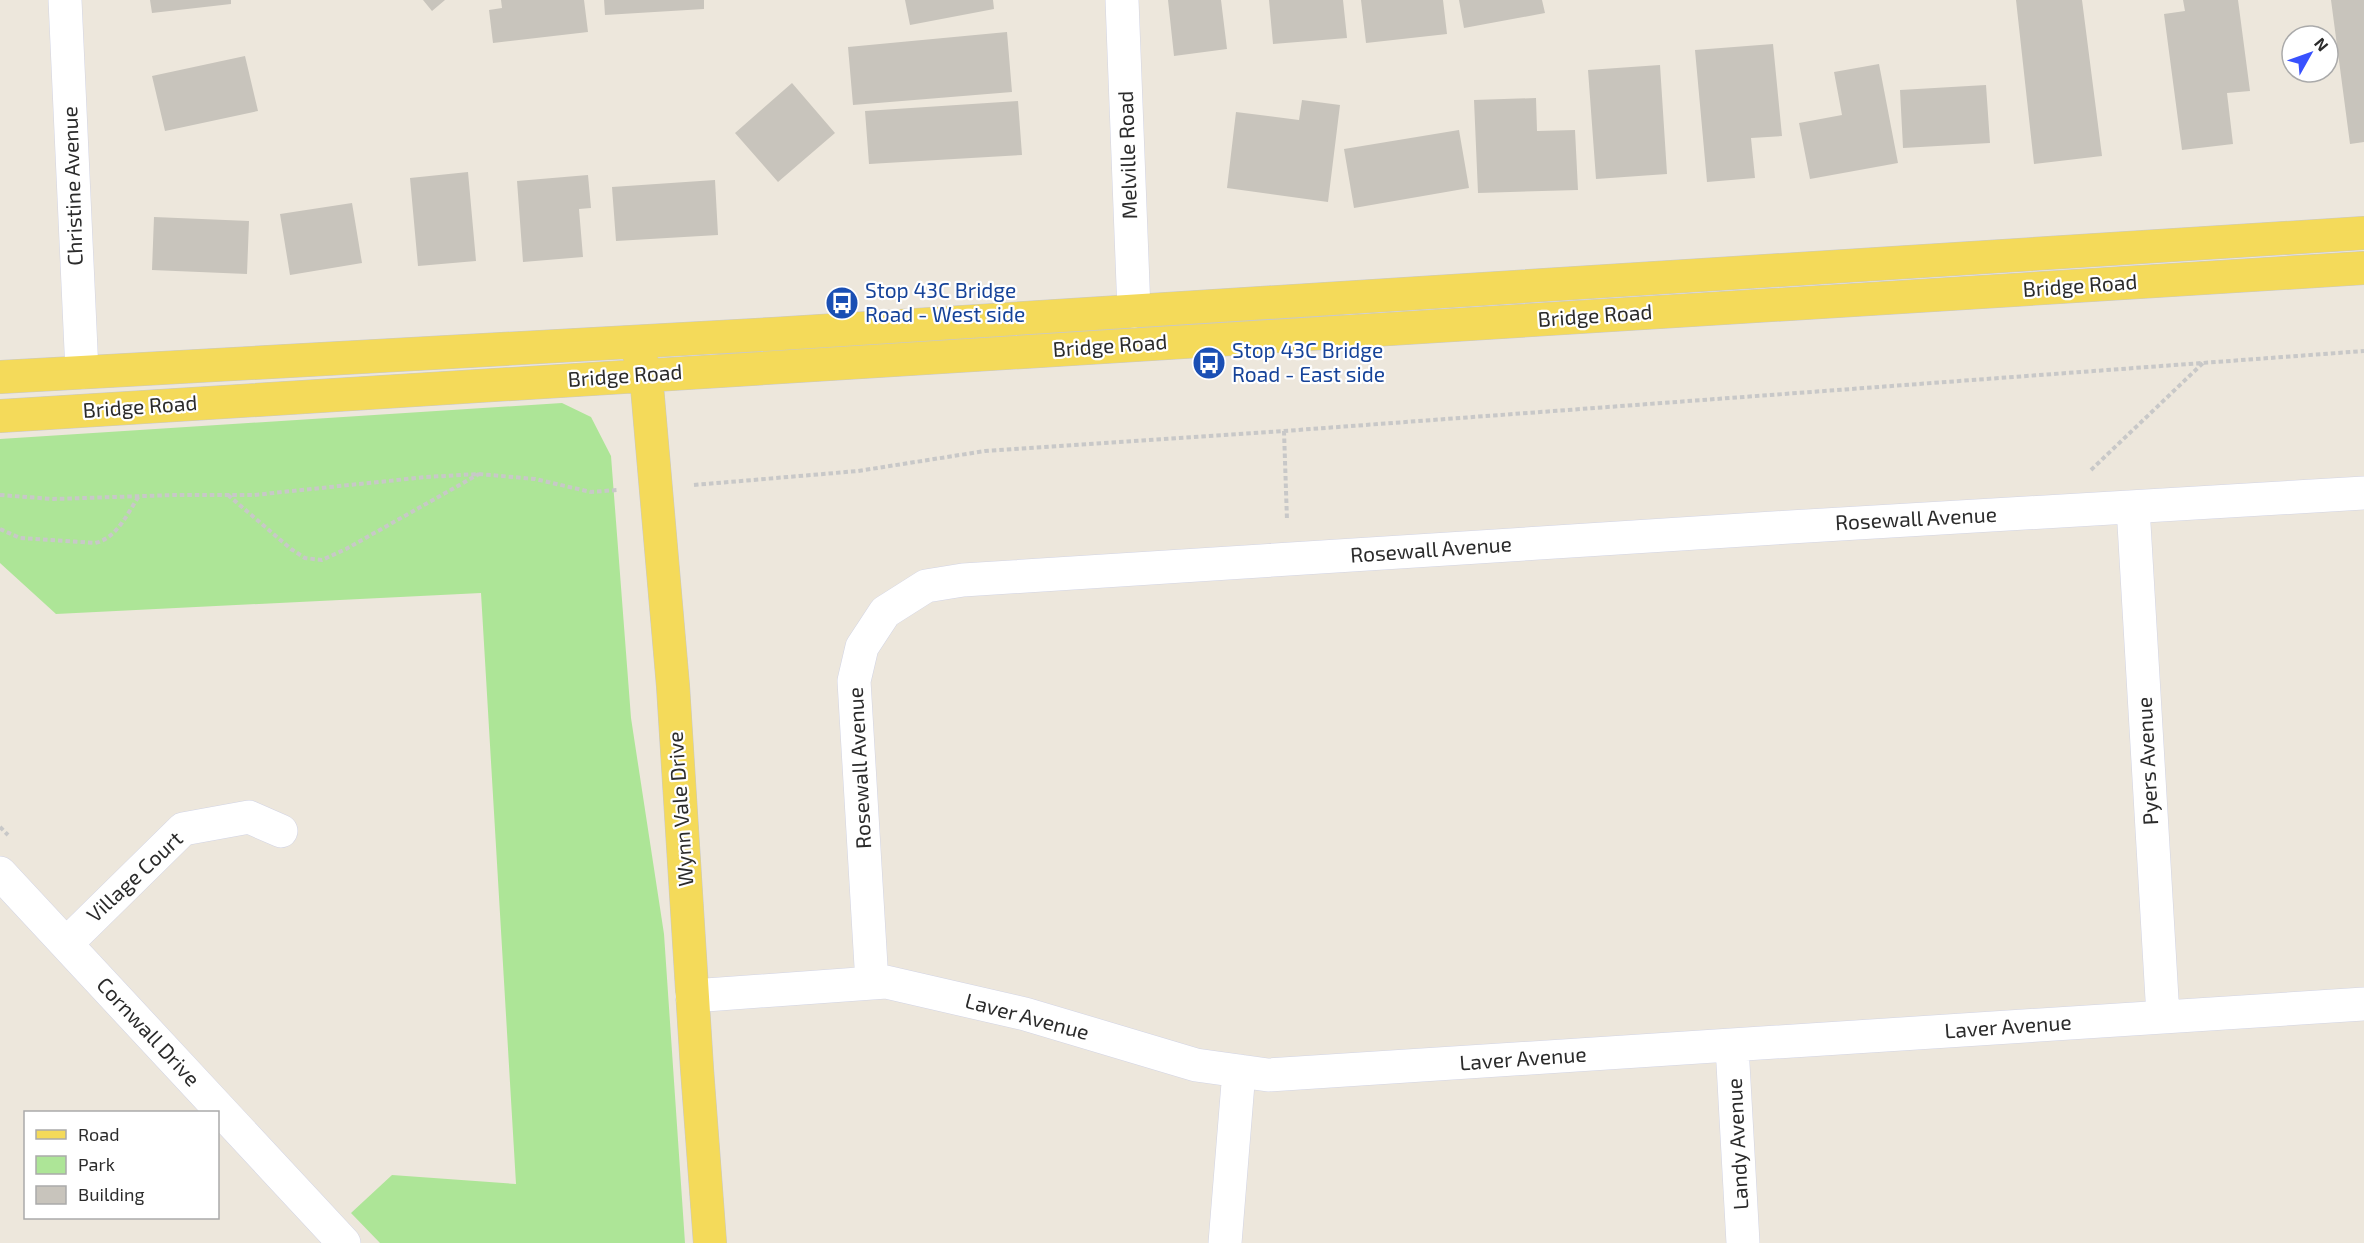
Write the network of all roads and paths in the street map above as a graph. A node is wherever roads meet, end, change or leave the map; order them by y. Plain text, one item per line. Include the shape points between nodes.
1 (65, 0) edge
2 (1122, 0) edge
3 (2364, 233) edge
4 (2364, 268) edge
5 (1134, 311) junction
6 (634, 341) junction
7 (1146, 344) junction
8 (2364, 351) edge
9 (2204, 362) junction
10 (82, 372) junction
11 (646, 375) junction
12 (0, 377) edge
13 (94, 410) junction
14 (0, 416) edge
15 (1284, 431) junction
16 (479, 474) junction
17 (2084, 477) dead end
18 (656, 488) junction
19 (2364, 493) edge
20 (0, 495) edge
21 (227, 495) junction
22 (140, 496) junction
23 (2133, 507) junction
24 (1287, 522) dead end
25 (0, 529) edge
26 (281, 831) dead end
27 (0, 873) edge
28 (66, 944) junction
29 (872, 983) junction
30 (692, 996) junction
31 (2364, 1004) edge
32 (2163, 1016) junction
33 (1732, 1046) junction
34 (1239, 1071) junction
35 (344, 1243) edge
36 (710, 1243) edge
37 (1225, 1243) edge
38 (1743, 1243) edge

1 - 10 street, Christine Avenue
2 - 5 street, Melville Road
3 - 5 main road, Bridge Road
4 - 7 main road, Bridge Road
5 - 6 main road, Bridge Road
5 - 7 main road
6 - 10 main road, Bridge Road
6 - 11 main road, Wynn Vale Drive
7 - 11 main road, Bridge Road
8 - 9 path
9 - 15 path
9 - 17 path
10 - 12 main road, Bridge Road
10 - 13 main road
11 - 13 main road, Bridge Road
11 - 18 main road, Wynn Vale Drive
13 - 14 main road, Bridge Road
15 - 18 path via 986,451 858,471
15 - 24 path
16 - 18 path via 535,479 591,492
16 - 21 path
16 - 21 path via 322,560 306,558 291,549
18 - 30 main road, Wynn Vale Drive
19 - 23 street, Rosewall Avenue
20 - 22 path via 53,499
21 - 22 path
22 - 25 path via 105,541 20,538
23 - 29 street, Rosewall Avenue via 963,580 926,586 885,612 862,647 854,681
23 - 32 street, Pyers Avenue
26 - 28 street, Village Court via 249,817 183,829
27 - 28 street, Cornwall Drive
28 - 35 street, Cornwall Drive
29 - 30 street, Laver Avenue
29 - 34 street, Laver Avenue via 886,982 1025,1014 1196,1065
30 - 36 main road, Wynn Vale Drive
31 - 32 street, Laver Avenue
32 - 33 street, Laver Avenue
33 - 34 street, Laver Avenue via 1279,1074
33 - 38 street, Landy Avenue
34 - 37 street

